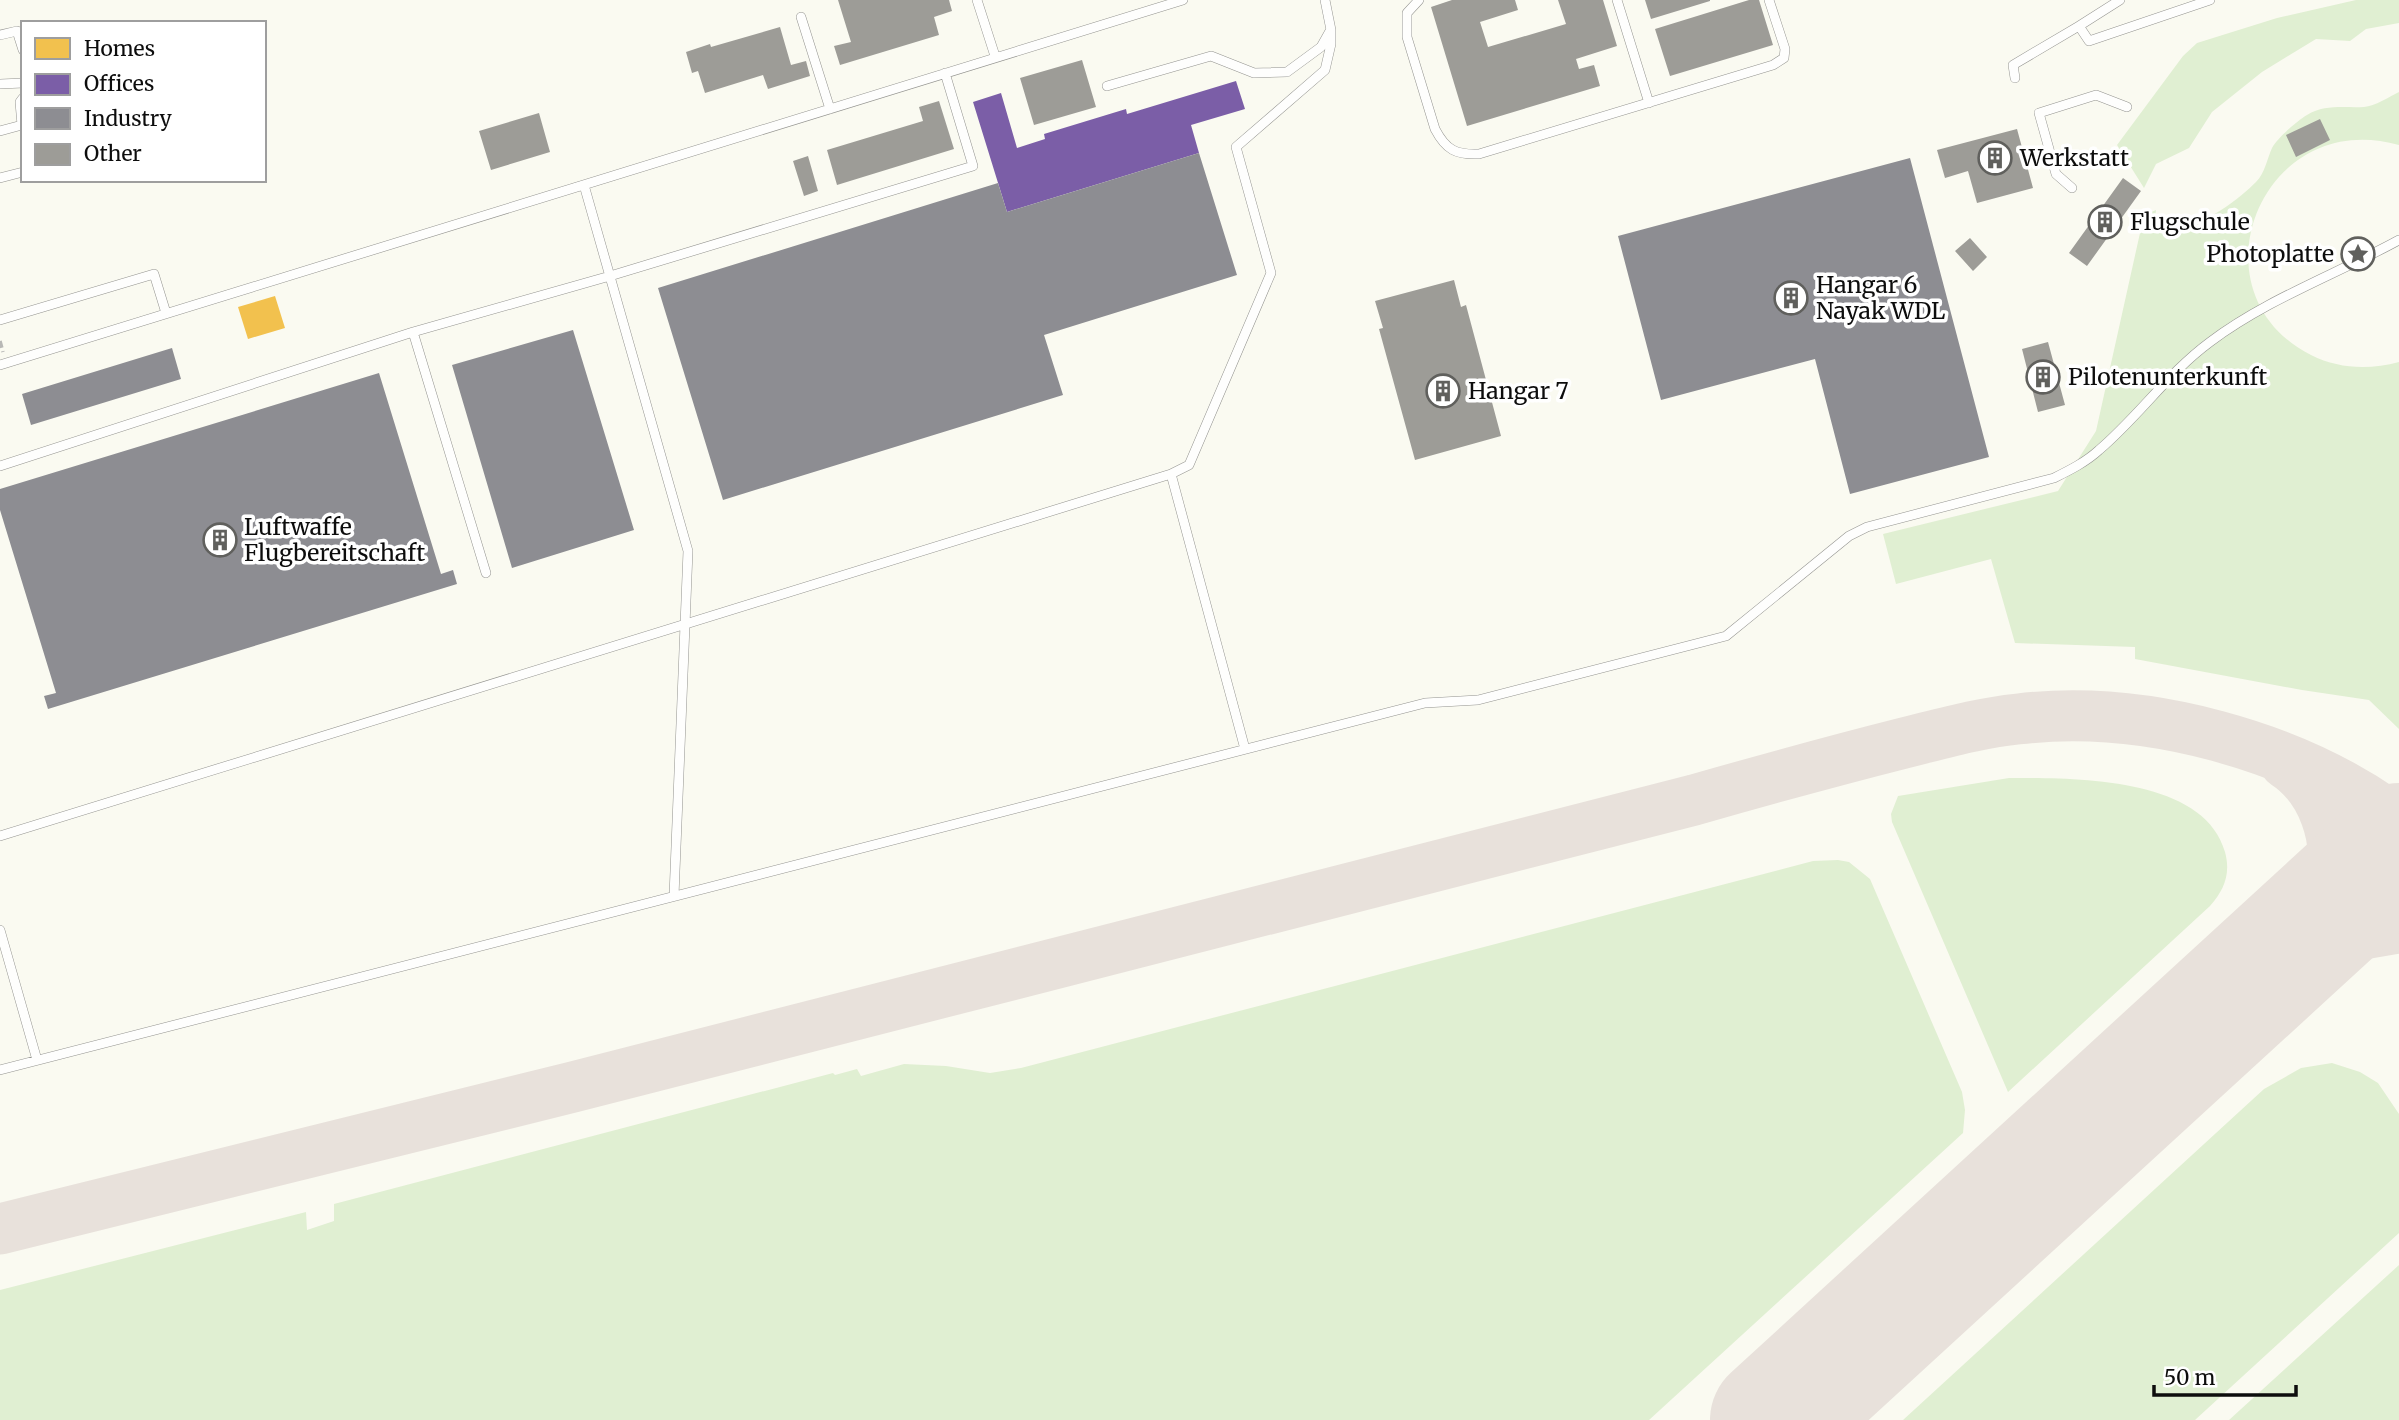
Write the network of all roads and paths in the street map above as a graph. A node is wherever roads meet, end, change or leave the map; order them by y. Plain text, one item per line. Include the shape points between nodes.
1 (977, 0) edge
2 (1183, 0) edge
3 (1325, 0) edge
4 (1419, 0) edge
5 (1617, 0) edge
6 (1769, 0) edge
7 (2120, 0) edge
8 (2210, 0) edge
9 (801, 17) dead end
10 (2079, 26) junction
11 (1331, 30) junction
12 (0, 35) edge
13 (21, 42) edge
14 (995, 56) junction
15 (945, 73) junction
16 (2015, 78) dead end
17 (0, 83) edge
18 (21, 83) edge
19 (1107, 86) dead end
20 (1649, 103) junction
21 (2127, 107) dead end
22 (830, 109) junction
23 (21, 126) edge
24 (0, 131) edge
25 (21, 173) edge
26 (0, 178) edge
27 (584, 185) junction
28 (2072, 188) dead end
29 (2399, 240) edge
30 (610, 276) junction
31 (166, 313) junction
32 (0, 320) edge
33 (413, 332) junction
34 (0, 365) edge
35 (0, 466) edge
36 (1171, 474) junction
37 (486, 573) dead end
38 (687, 623) junction
39 (1245, 749) junction
40 (0, 836) edge
41 (674, 896) junction
42 (0, 930) edge
43 (37, 1060) junction
44 (0, 1070) edge

1 - 14 lane
2 - 14 lane
3 - 11 lane
4 - 20 lane via 1407,13 1407,37 1435,130 1452,152 1479,154
5 - 20 lane
6 - 20 lane via 1784,58
7 - 10 lane
8 - 10 lane via 2089,41
9 - 22 lane
10 - 16 lane via 2013,65
11 - 19 lane via 1321,47 1287,72 1254,73 1211,56
11 - 36 lane via 1325,70 1236,147 1271,273 1189,465
12 - 13 lane via 17,31
14 - 15 lane
15 - 22 lane
15 - 30 lane via 973,166
17 - 18 lane
21 - 28 lane via 2096,95 2039,113 2056,174
22 - 27 lane
23 - 24 lane
25 - 26 lane
27 - 30 lane
27 - 31 lane
29 - 39 lane via 2266,306 2210,341 2080,464 2054,478 1867,527 1849,536 1726,636 1478,700 1425,703
30 - 33 lane
30 - 38 lane via 688,551
31 - 32 lane via 155,274
31 - 34 lane
33 - 35 lane
33 - 37 lane
36 - 38 lane
36 - 39 lane
38 - 40 lane
38 - 41 lane
39 - 41 lane
41 - 43 lane
42 - 43 lane
43 - 44 lane

